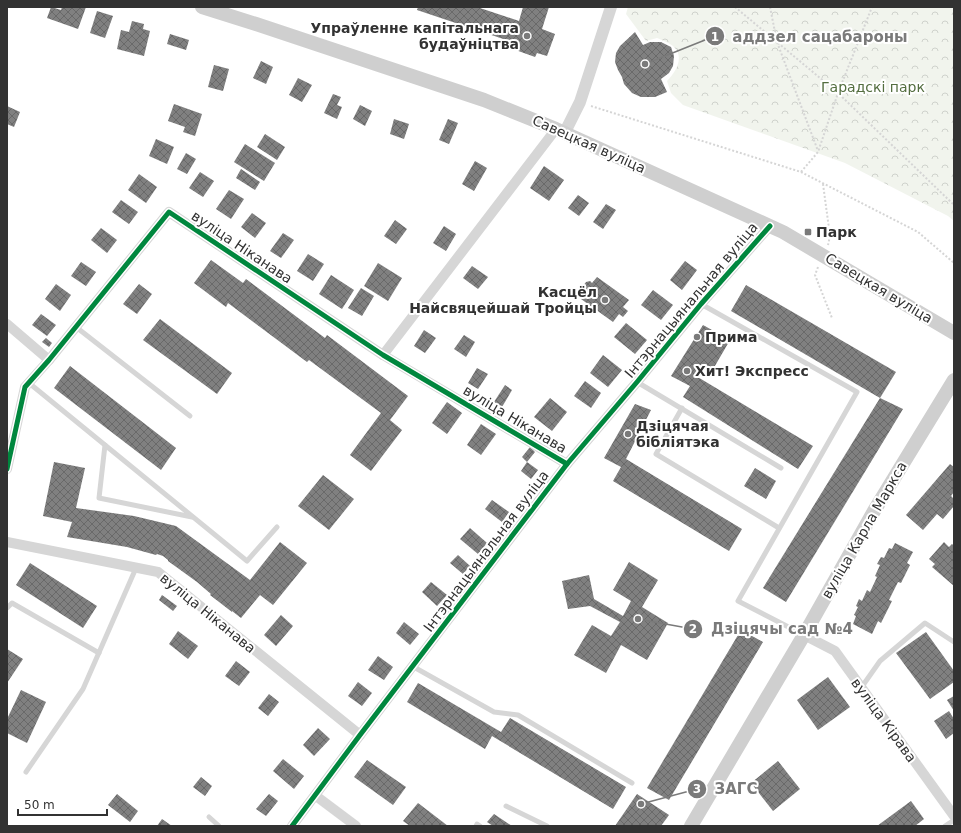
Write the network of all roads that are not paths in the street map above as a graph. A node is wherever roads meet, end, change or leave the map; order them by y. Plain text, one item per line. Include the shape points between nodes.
1 (611, 7) edge
2 (207, 8) edge
3 (561, 130) junction
4 (770, 226) junction
5 (702, 304) junction
6 (7, 324) edge
7 (76, 327) junction
8 (954, 333) edge
9 (383, 355) junction
10 (49, 360) junction
11 (954, 380) edge
12 (637, 382) junction
13 (29, 383) junction
14 (682, 408) junction
15 (190, 416) dead end
16 (105, 445) junction
17 (567, 464) junction
18 (781, 468) dead end
19 (7, 470) edge
20 (194, 517) junction
21 (276, 527) dead end
22 (779, 528) junction
23 (7, 542) edge
24 (136, 568) junction
25 (7, 608) edge
26 (804, 635) junction
27 (954, 642) edge
28 (99, 654) junction
29 (412, 666) junction
30 (861, 688) junction
31 (360, 735) junction
32 (26, 772) dead end
33 (632, 783) dead end
34 (316, 796) junction
35 (506, 806) dead end
36 (954, 816) edge
37 (209, 817) dead end
38 (954, 820) edge
39 (219, 826) edge
40 (292, 826) edge
41 (356, 826) edge
42 (476, 826) edge
43 (480, 826) edge
44 (547, 826) edge
45 (691, 826) edge
46 (945, 826) edge

1 - 3 street via 580,102
2 - 3 main road, Савецкая вуліца via 477,98
3 - 4 main road, Савецкая вуліца
3 - 9 street
4 - 5 street, Інтэрнацыянальная вуліца
4 - 8 main road, Савецкая вуліца
5 - 12 street, Інтэрнацыянальная вуліца
5 - 22 lane via 856,392
6 - 10 street
7 - 9 street, вуліца Ніканава via 169,212
7 - 10 street, вуліца Ніканава
7 - 15 lane
9 - 17 street, вуліца Ніканава
10 - 13 street, вуліца Ніканава
11 - 26 main road, вуліца Карла Маркса via 874,511
12 - 14 lane
12 - 17 street, Інтэрнацыянальная вуліца
13 - 16 lane
13 - 19 street, вуліца Ніканава via 25,387
14 - 18 lane
14 - 22 lane via 656,454
16 - 20 lane
16 - 20 lane via 99,498
17 - 29 street, Інтэрнацыянальная вуліца
20 - 21 lane via 247,561
22 - 26 lane via 738,601
23 - 24 street, вуліца Ніканава
24 - 28 lane
24 - 31 street, вуліца Ніканава via 158,572
25 - 28 lane via 12,603
26 - 30 street, вуліца Кірава via 835,651
26 - 45 main road, вуліца Карла Маркса
27 - 30 lane via 925,623 880,661
28 - 32 lane via 83,689
29 - 31 street, Інтэрнацыянальная вуліца
29 - 33 lane via 494,712 518,715
30 - 36 street, вуліца Кірава
31 - 34 street, Інтэрнацыянальная вуліца
34 - 40 street, Інтэрнацыянальная вуліца
34 - 41 street
35 - 44 lane
37 - 39 lane
38 - 46 lane
42 - 43 lane

